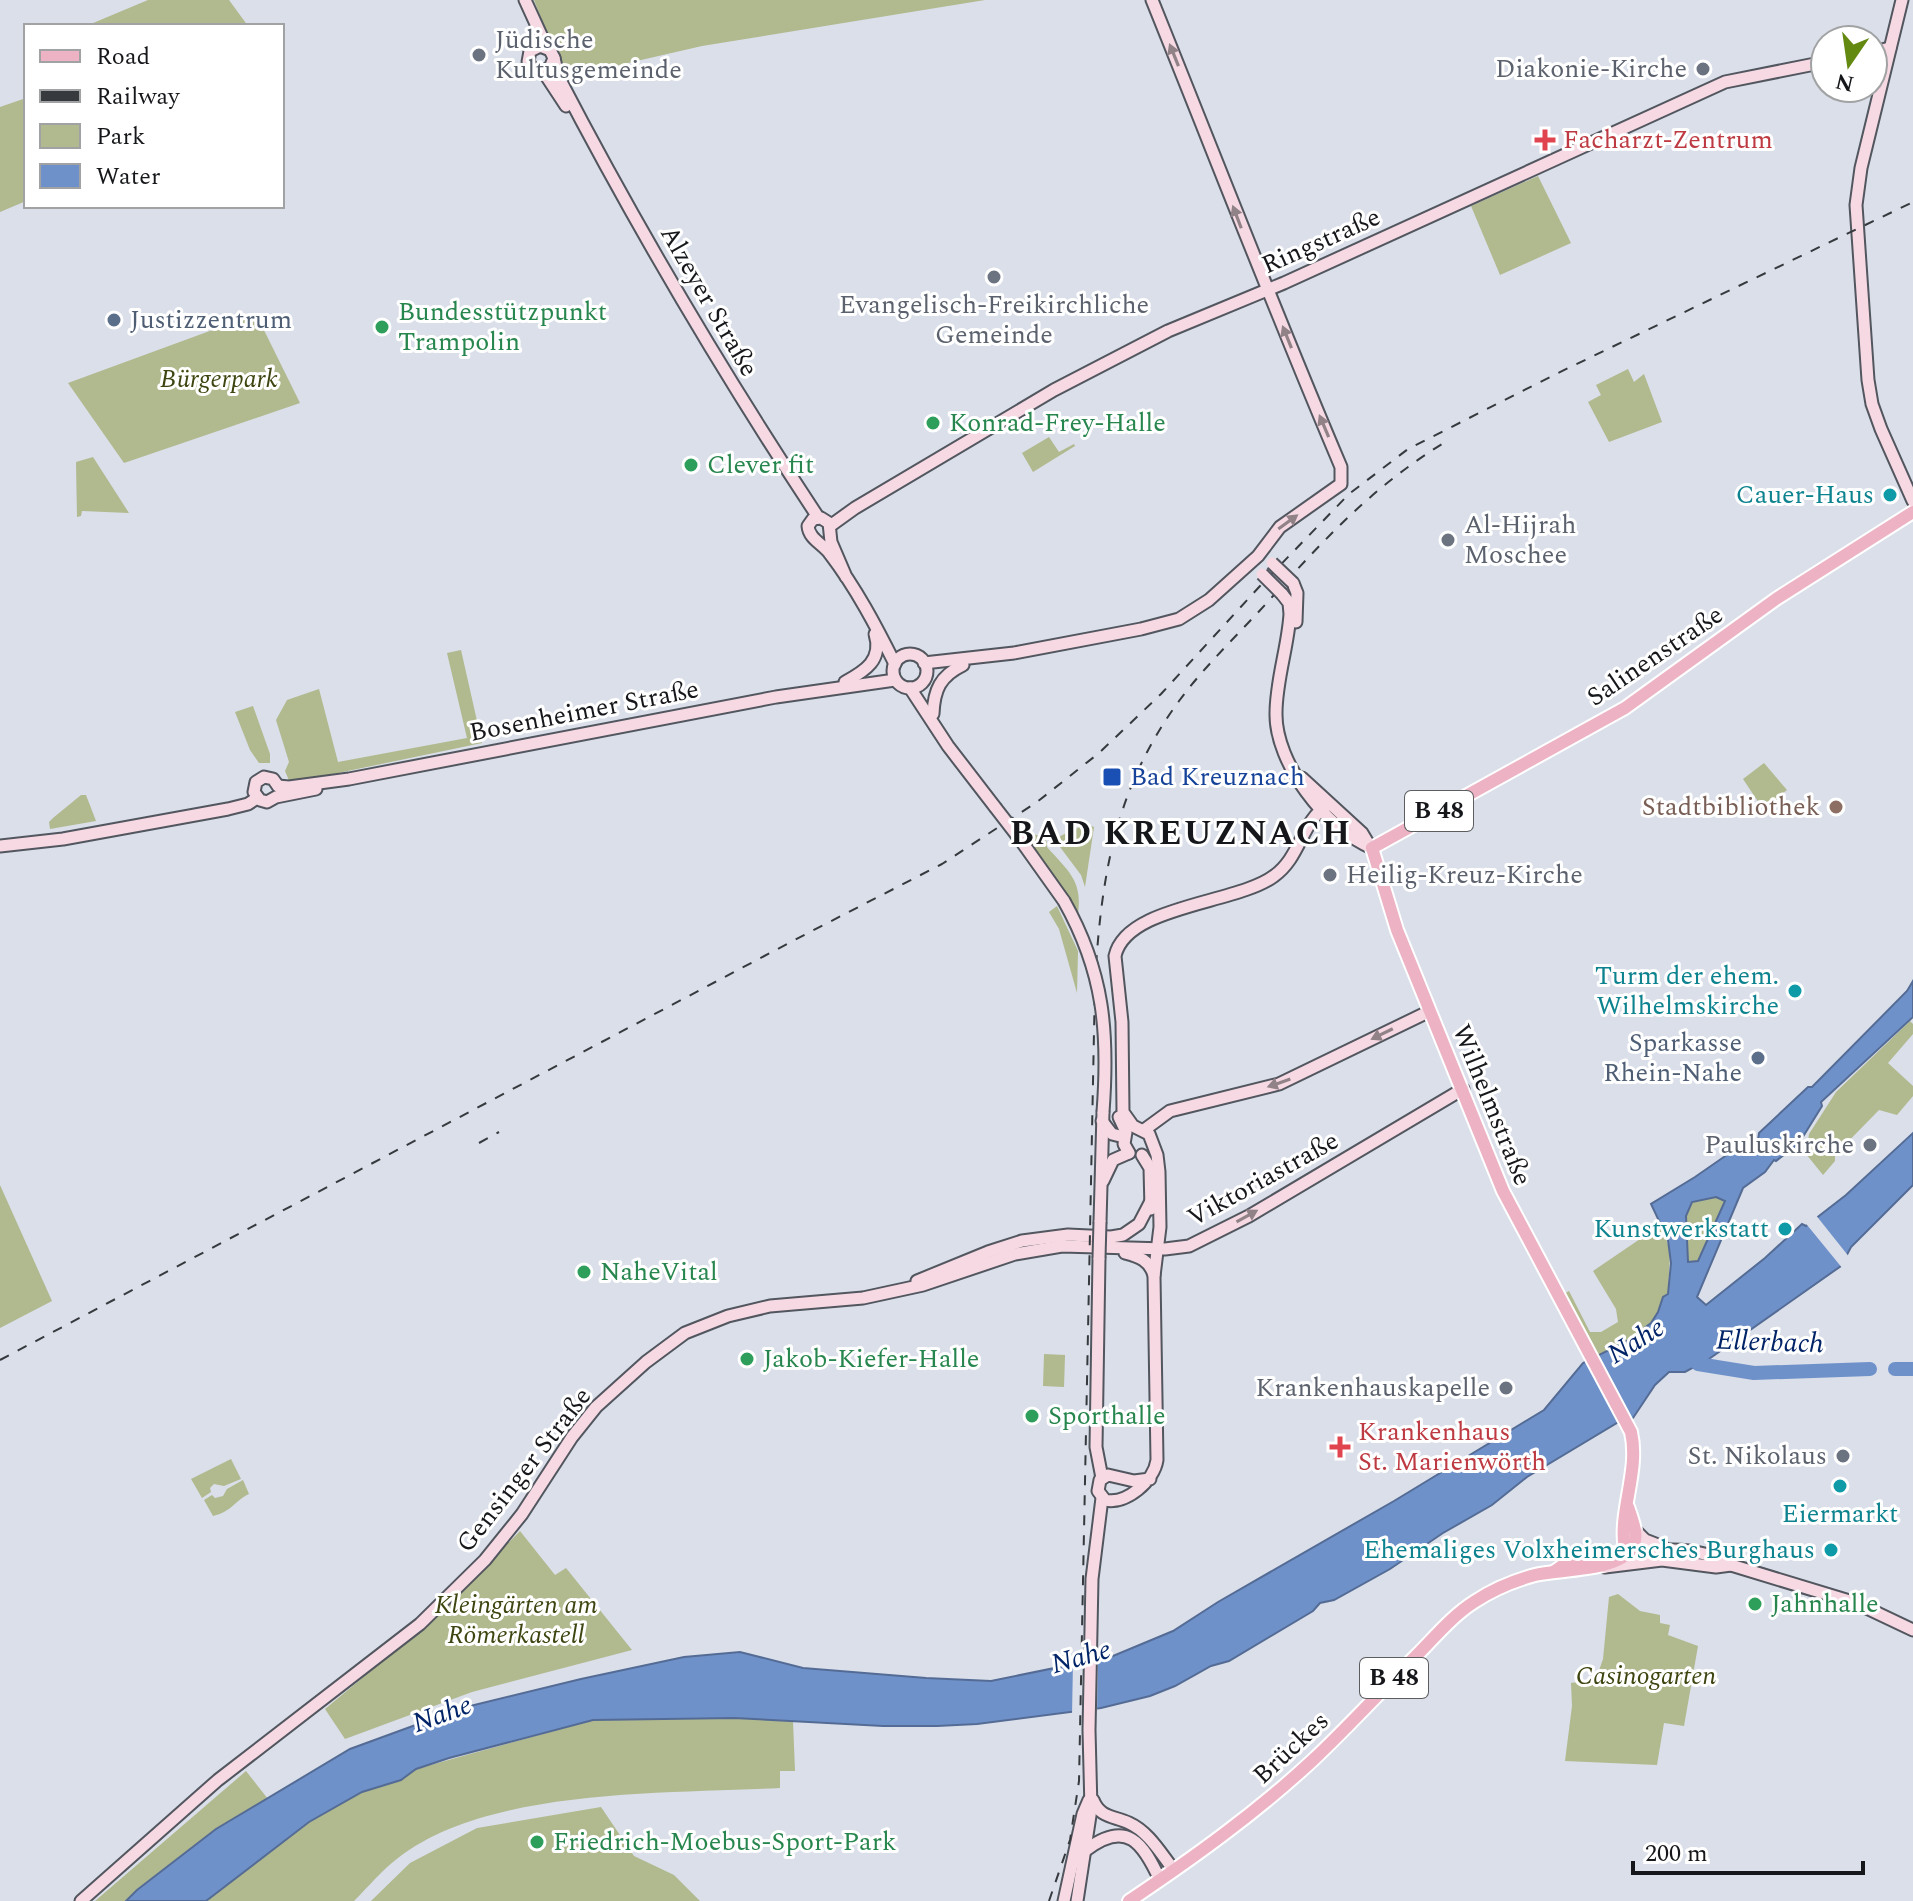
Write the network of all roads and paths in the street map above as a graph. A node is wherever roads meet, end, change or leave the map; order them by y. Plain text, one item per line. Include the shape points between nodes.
1 (1152, 0) edge
2 (1902, 0) edge
3 (526, 4) edge
4 (1890, 48) joint
5 (532, 49) junction
6 (550, 53) junction
7 (1809, 65) edge
8 (543, 71) junction
9 (598, 153) junction
10 (1267, 289) junction
11 (1911, 494) edge
12 (1913, 512) edge
13 (822, 524) junction
14 (818, 540) junction
15 (1258, 556) junction
16 (1246, 566) junction
17 (1262, 574) junction
18 (846, 577) junction
19 (867, 611) junction
20 (981, 657) junction
21 (1285, 661) junction
22 (963, 665) junction
23 (897, 667) junction
24 (920, 678) junction
25 (845, 682) junction
26 (828, 688) junction
27 (933, 714) junction
28 (970, 773) junction
29 (349, 779) junction
30 (277, 791) junction
31 (255, 795) junction
32 (1324, 810) junction
33 (45, 841) junction
34 (0, 846) edge
35 (1369, 851) junction
36 (0, 852) edge
37 (1430, 1011) junction
38 (1463, 1089) junction
39 (1103, 1117) junction
40 (1133, 1132) junction
41 (1151, 1144) junction
42 (1129, 1153) junction
43 (1142, 1155) junction
44 (1100, 1189) junction
45 (1151, 1201) junction
46 (1155, 1249) junction
47 (1177, 1249) junction
48 (1098, 1252) junction
49 (1154, 1276) junction
50 (902, 1289) junction
51 (1111, 1477) junction
52 (1150, 1479) junction
53 (1112, 1499) junction
54 (1629, 1517) junction
55 (1679, 1551) junction
56 (1628, 1552) junction
57 (1649, 1560) junction
58 (1731, 1565) junction
59 (1593, 1568) junction
60 (1555, 1571) junction
61 (1913, 1630) edge
62 (1091, 1796) junction
63 (1086, 1850) junction
64 (1174, 1870) junction
65 (1160, 1880) junction
66 (81, 1901) edge
67 (1064, 1901) edge
68 (1077, 1901) edge
69 (1129, 1901) edge

10 -> 1 street
2 - 4 street
3 - 5 street, Alzeyer Straße
3 - 6 street, Alzeyer Straße
4 - 11 street via 1860,174 1856,220 1872,404
5 - 6 street via 540,46
5 - 8 street, Alzeyer Straße via 530,66
6 - 8 street via 552,65
6 - 9 street, Alzeyer Straße
7 - 10 street, Ringstraße via 1725,82
8 - 9 street, Alzeyer Straße
9 - 13 street, Alzeyer Straße via 724,371
10 - 13 street, Ringstraße via 1098,366
15 -> 10 street via 1280,527 1341,484 1343,472
12 - 35 main road, Salinenstraße / B 48 via 1776,599 1625,708
13 - 14 street via 825,538
13 - 14 street, Alzeyer Straße via 810,535
13 - 18 street, Alzeyer Straße
14 - 18 street, Alzeyer Straße
15 - 16 street
15 - 17 street
15 - 21 street, Wilhelmstraße, bridge via 1272,563 1297,593
16 - 17 street
16 - 20 street via 1179,619
17 - 21 street, Wilhelmstraße, bridge via 1287,599
18 - 19 street, Alzeyer Straße
19 - 23 street, Alzeyer Straße
19 - 25 street via 878,643 876,657
20 - 22 street
20 - 24 street
21 - 32 street, Wilhelmstraße via 1276,718 1280,743 1307,795
22 - 24 street
22 - 27 street via 939,683
23 - 24 street
23 - 24 street via 913,655
23 - 25 street, Bosenheimer Straße
23 - 26 street, Bosenheimer Straße
24 - 27 street
24 - 28 street via 948,746
25 - 26 street, Bosenheimer Straße
26 - 29 street, Bosenheimer Straße
27 - 28 street
28 - 39 street, bridge via 1064,901 1089,953 1103,1008
29 - 30 street, Bosenheimer Straße
29 - 30 street, Bosenheimer Straße via 299,794
30 - 31 street via 267,802
30 - 31 street via 273,779 264,777 256,782
31 - 33 street via 241,806
32 - 35 street, Wilhelmstraße via 1362,833
32 - 40 street via 1288,863 1270,879 1146,922 1124,936 1115,956 1122,1022 1117,1108
33 - 34 street
33 - 36 street
35 - 37 main road, Wilhelmstraße
37 - 38 main road, Wilhelmstraße
37 -> 40 street via 1279,1084 1170,1111
47 -> 38 street, Viktoriastraße via 1249,1216
38 - 54 main road, Wilhelmstraße via 1509,1204 1631,1432
39 - 40 street via 1112,1134
39 - 44 street
40 - 41 street via 1149,1134
40 - 42 street via 1124,1144
41 - 43 street
41 - 46 street via 1159,1172
42 - 43 street
42 - 44 street via 1112,1162
43 - 45 street via 1150,1168
44 - 48 street, bridge
45 - 46 street
45 - 50 street, Gensinger Straße via 1139,1224 1123,1235 1022,1241
46 - 47 street, Viktoriastraße
46 - 48 street, Gensinger Straße
46 - 49 street
47 - 49 street
48 - 49 street via 1142,1258
48 - 50 street, Gensinger Straße via 1062,1246 1015,1254
48 - 51 street via 1096,1447 1099,1472
49 - 52 street via 1157,1449
50 - 66 street, Gensinger Straße via 728,1316 685,1333 646,1362 596,1407 495,1549 420,1624 218,1780
51 - 52 street
51 - 53 street via 1124,1487
51 - 53 street via 1097,1488
52 - 53 street
53 - 62 street via 1092,1579
54 - 55 street via 1648,1542
54 - 56 main road
55 - 56 street
55 - 58 street
56 - 57 street
56 - 59 main road
56 - 60 main road, Brückes / B 48 via 1565,1564
57 - 58 street
57 - 59 street
58 - 61 street via 1856,1603
59 - 60 main road, Brückes
60 - 64 main road, Brückes / B 48 via 1517,1580 1471,1604 1313,1760 1252,1814
62 - 63 street
62 - 64 street via 1103,1815 1143,1832
62 - 67 street
63 - 65 street via 1111,1837 1131,1838 1145,1849
63 - 68 street
64 - 65 main road, Brückes / B 48
65 - 69 main road, Brückes / B 48

